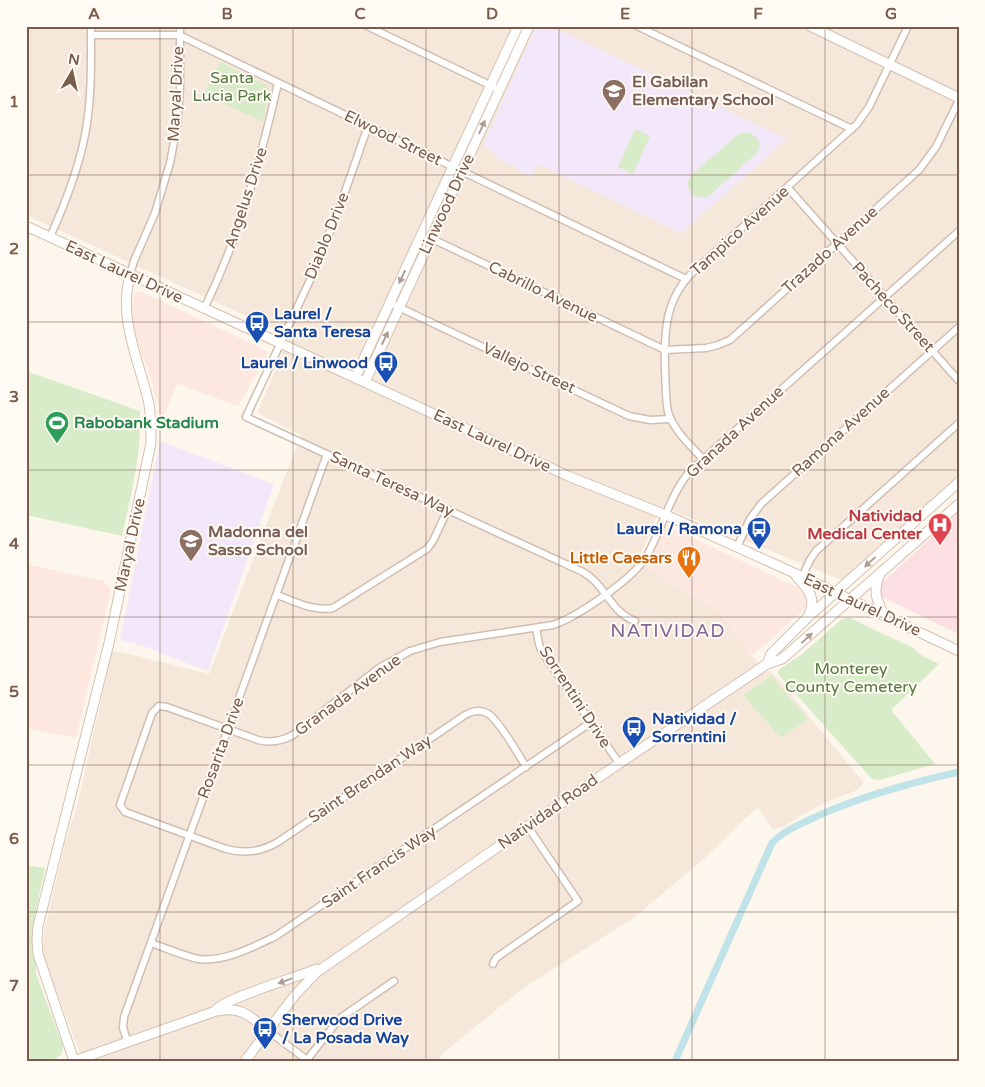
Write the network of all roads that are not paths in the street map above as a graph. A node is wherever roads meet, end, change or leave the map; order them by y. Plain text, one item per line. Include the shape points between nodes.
1 (91, 26) edge
2 (180, 26) edge
3 (367, 26) edge
4 (518, 26) edge
5 (529, 26) edge
6 (638, 26) edge
7 (810, 26) edge
8 (908, 26) edge
9 (91, 34) junction
10 (180, 35) junction
11 (890, 65) junction
12 (278, 83) junction
13 (490, 85) junction
14 (500, 90) junction
15 (959, 99) edge
16 (368, 126) junction
17 (852, 129) junction
18 (453, 167) junction
19 (462, 171) junction
20 (788, 188) junction
21 (26, 226) edge
22 (959, 231) edge
23 (426, 236) junction
24 (50, 237) junction
25 (836, 244) junction
26 (130, 275) junction
27 (686, 279) junction
28 (884, 298) junction
29 (390, 303) junction
30 (399, 307) junction
31 (204, 309) junction
32 (959, 327) edge
33 (280, 343) junction
34 (665, 350) junction
35 (932, 351) junction
36 (355, 378) junction
37 (959, 381) edge
38 (365, 382) junction
39 (670, 419) junction
40 (959, 423) edge
41 (327, 454) junction
42 (703, 459) junction
43 (959, 482) edge
44 (959, 504) edge
45 (448, 509) junction
46 (666, 516) junction
47 (737, 548) junction
48 (792, 572) junction
49 (880, 573) junction
50 (802, 577) junction
51 (836, 593) junction
52 (277, 595) junction
53 (604, 595) junction
54 (849, 600) junction
55 (884, 616) junction
56 (807, 618) junction
57 (635, 621) dead end
58 (536, 628) junction
59 (959, 652) edge
60 (767, 664) junction
61 (590, 723) junction
62 (228, 729) junction
63 (619, 764) junction
64 (526, 766) junction
65 (528, 826) junction
66 (190, 836) junction
67 (151, 943) junction
68 (330, 962) junction
69 (493, 964) dead end
70 (394, 981) dead end
71 (216, 1011) junction
72 (267, 1030) junction
73 (128, 1043) junction
74 (307, 1060) edge
75 (74, 1061) edge
76 (245, 1061) edge

1 - 9 street
2 - 10 street, Maryal Drive
3 - 13 street
4 - 13 main road, Linwood Drive
5 - 14 main road, Linwood Drive
6 - 17 street
7 - 11 main road
8 - 11 street, Tampico Avenue
9 - 10 street, Elwood Street
9 - 24 street via 89,102 83,144 69,192
10 - 12 street, Elwood Street
10 - 26 street, Maryal Drive via 178,107 170,163 157,207
11 - 15 main road
11 - 17 street, Tampico Avenue via 869,107
12 - 16 street, Elwood Street
12 - 31 street, Angelus Drive via 248,202
13 - 14 street
13 - 18 main road, Linwood Drive
19 -> 14 main road, Linwood Drive
15 - 25 street, Trazado Avenue via 939,142 925,163
16 - 18 street, Elwood Street
16 - 33 street, Diablo Drive via 339,209
17 - 20 street, Tampico Avenue
18 - 19 street, Elwood Street
18 - 23 main road, Linwood Drive
19 - 23 main road, Linwood Drive
19 - 27 street, Elwood Street
20 - 25 street, Pacheco Street
20 - 27 street, Tampico Avenue
21 - 24 main road, East Laurel Drive
22 - 28 street, Granada Avenue
23 -> 29 main road, Linwood Drive
23 - 30 main road, Linwood Drive
23 - 34 street, Cabrillo Avenue
24 - 26 main road, East Laurel Drive
25 - 28 street, Pacheco Street
25 - 34 street, Trazado Avenue via 730,340 706,348
26 - 31 main road, East Laurel Drive
26 - 75 main road, Maryal Drive via 126,296 127,322 149,404 151,443 109,643 37,934 40,959
27 - 34 street, Tampico Avenue via 668,313
28 - 35 street, Pacheco Street
28 - 42 street, Granada Avenue
29 - 30 street, Vallejo Street
29 - 36 main road, Linwood Drive
38 -> 30 main road, Linwood Drive
30 - 39 street, Vallejo Street via 629,416 645,420
31 - 33 main road, East Laurel Drive
32 - 35 street, Ramona Avenue
33 - 36 main road, East Laurel Drive
33 - 41 street, Santa Teresa Way via 246,416
34 - 39 street, Tampico Avenue
35 - 37 street, Pacheco Street
35 - 47 street, Ramona Avenue via 761,504
36 - 38 main road, East Laurel Drive
38 - 46 main road, East Laurel Drive via 568,476
39 - 42 street, Tampico Avenue
40 - 50 street via 816,551
41 - 45 street, Santa Teresa Way
41 - 52 street, Rosarita Drive
42 - 46 street, Granada Avenue via 683,480
43 -> 51 main road, Natividad Road
44 - 49 main road, Natividad Road
45 - 52 street via 427,549 333,608 314,608
45 - 53 street, Santa Teresa Way via 583,572 594,580
46 - 47 main road, East Laurel Drive
46 - 53 street, Granada Avenue via 642,564
47 - 48 main road, East Laurel Drive
48 - 50 main road, East Laurel Drive
48 - 56 main road via 812,598 813,605
49 - 54 main road, Natividad Road
49 - 55 main road via 875,592
50 - 51 main road, East Laurel Drive
51 - 54 main road, East Laurel Drive
51 - 56 main road, Natividad Road
52 - 62 street, Rosarita Drive
53 - 57 street, Santa Teresa Way via 624,616
53 - 58 street, Granada Avenue via 568,619
54 - 55 main road, East Laurel Drive
60 -> 54 main road, Natividad Road via 782,659
55 - 59 main road, East Laurel Drive
56 - 60 main road, Natividad Road via 771,654
58 - 61 street, Sorrentini Drive via 542,652
58 - 62 street, Granada Avenue via 440,642 405,653 379,668 297,732 282,740 262,741
60 - 63 main road, Natividad Road
61 - 63 street, Sorrentini Drive
61 - 64 street, Saint Francis Way
62 - 66 street, Rosarita Drive
62 - 66 street, Granada Avenue via 167,707 157,707 124,791 120,805 124,812
63 - 65 main road, Natividad Road
64 - 66 street, Saint Brendan Way via 493,718 485,712 474,711 271,846 237,852
64 - 67 street, Saint Francis Way via 269,939 224,957 210,959 190,957
65 - 68 main road, Natividad Road
65 - 69 street via 578,901 496,958
66 - 67 street, Rosarita Drive
67 - 73 street, Rosarita Drive via 123,1020
68 -> 71 main road via 291,980 229,1000
68 - 72 main road via 305,984
70 - 74 street via 339,1019
71 - 72 main road via 234,1008
71 - 73 main road
72 - 74 street
72 - 76 main road
73 - 75 main road

